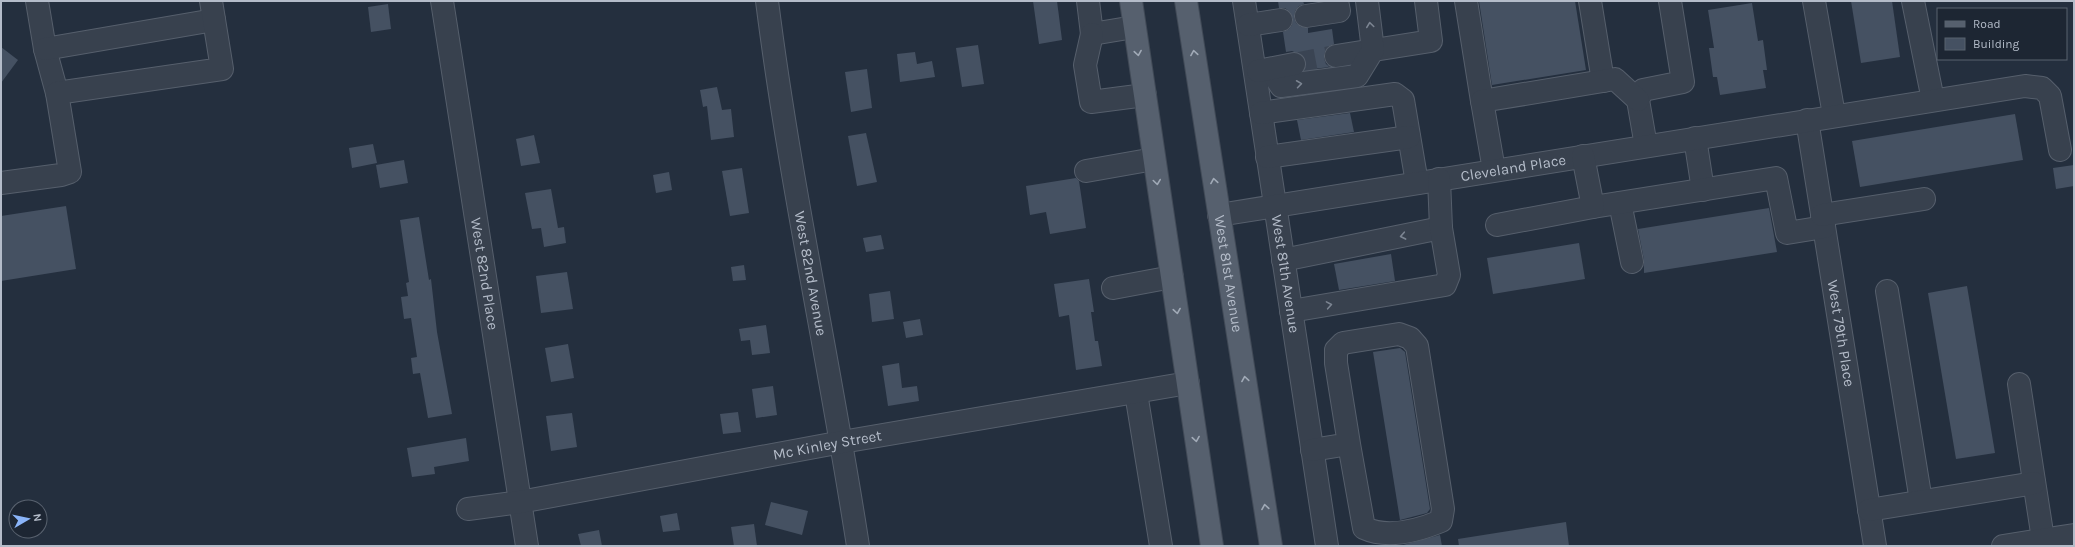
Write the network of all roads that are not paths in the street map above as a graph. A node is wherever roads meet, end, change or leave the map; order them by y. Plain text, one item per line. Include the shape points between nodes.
1 (442, 1) edge
2 (767, 1) edge
3 (1088, 1) edge
4 (1131, 1) edge
5 (1186, 1) edge
6 (1244, 1) edge
7 (1338, 1) edge
8 (1367, 1) edge
9 (1426, 1) edge
10 (1466, 1) edge
11 (1590, 1) edge
12 (1670, 1) edge
13 (1814, 1) edge
14 (1914, 1) edge
15 (41, 2) edge
16 (212, 10) edge
17 (1306, 16) dead end
18 (1281, 20) dead end
19 (1248, 25) junction
20 (1134, 27) junction
21 (1092, 34) junction
22 (45, 49) junction
23 (1373, 50) junction
24 (1336, 56) tunnel mouth
25 (1294, 64) tunnel mouth
26 (1262, 70) junction
27 (1603, 81) junction
28 (57, 93) junction
29 (1145, 95) junction
30 (1638, 100) junction
31 (1933, 100) junction
32 (1482, 101) junction
33 (1261, 112) junction
34 (1834, 116) junction
35 (1807, 120) junction
36 (1409, 136) junction
37 (1695, 138) junction
38 (1646, 146) junction
39 (2060, 150) dead end
40 (1583, 156) junction
41 (1267, 157) junction
42 (1154, 159) junction
43 (1494, 170) junction
44 (1086, 171) dead end
45 (1439, 179) junction
46 (1, 183) edge
47 (1417, 183) junction
48 (1703, 190) junction
49 (1924, 199) dead end
50 (1620, 203) junction
51 (1274, 206) junction
52 (1593, 207) junction
53 (1220, 215) junction
54 (1823, 221) junction
55 (1497, 225) dead end
56 (1441, 228) junction
57 (1283, 260) junction
58 (1632, 262) dead end
59 (1172, 277) junction
60 (1113, 288) dead end
61 (1887, 291) dead end
62 (1291, 312) junction
63 (1188, 383) junction
64 (2019, 384) dead end
65 (1136, 393) junction
66 (842, 442) junction
67 (1348, 444) junction
68 (1312, 450) junction
69 (2034, 483) junction
70 (1921, 501) junction
71 (520, 502) junction
72 (468, 509) dead end
73 (1869, 510) junction
74 (2074, 535) edge
75 (2044, 539) junction
76 (527, 546) edge
77 (858, 546) edge
78 (1162, 546) edge
79 (1212, 546) edge
80 (1270, 546) edge
81 (1327, 546) edge
82 (1875, 546) edge
83 (2003, 546) edge

1 - 71 street, West 82nd Place
2 - 66 street, West 82nd Avenue via 777,77
3 - 21 street
4 - 20 main road
53 -> 5 main road, West 81st Avenue
6 - 19 street, West 81th Avenue
7 - 17 street via 1339,11
23 -> 8 street
9 - 23 street via 1431,41
10 - 32 street
11 - 27 street
12 - 30 street via 1683,82 1643,90
13 - 34 street
14 - 31 street
15 - 22 street
16 - 22 street
16 - 28 street via 222,69
18 - 19 street
19 - 26 street, West 81th Avenue
20 - 21 street
20 -> 29 main road
21 - 29 street via 1085,65 1091,102
22 - 28 street
23 - 24 street
26 -> 23 street via 1282,86 1357,76
25 - 26 street
26 - 33 street, West 81th Avenue
27 - 30 street via 1615,79
27 - 32 street
28 - 46 street via 70,172
29 - 42 main road
30 - 38 street
31 - 34 street, Cleveland Place
31 - 39 street, Cleveland Place via 2025,86 2042,88 2050,96
32 - 43 street
33 - 36 street via 1394,94 1403,100
33 - 41 street, West 81th Avenue
34 - 35 street, Cleveland Place
35 - 37 street, Cleveland Place
35 - 54 street, West 79th Place
36 - 41 street
36 - 47 street
37 - 38 street, Cleveland Place
37 - 48 street
38 - 40 street, Cleveland Place
40 - 43 street, Cleveland Place
40 - 52 street
41 - 51 street, West 81th Avenue
42 - 44 street
42 -> 59 main road
43 - 45 street, Cleveland Place
45 - 47 street, Cleveland Place
45 - 56 street
47 - 51 street, Cleveland Place
48 - 50 street
48 - 54 street via 1776,178 1787,233
49 - 54 street
50 - 52 street
50 - 58 street
51 - 53 street, Cleveland Place
51 - 57 street, West 81th Avenue
52 - 55 street
80 -> 53 main road, West 81st Avenue
54 - 73 street, West 79th Place
56 -> 57 street
62 -> 56 street via 1445,285 1448,275
57 - 62 street, West 81th Avenue
59 - 60 street
59 -> 63 main road
61 - 70 street
62 - 68 street, West 81th Avenue
63 - 65 street, Mc Kinley Street
63 -> 79 main road
64 - 69 street
65 - 66 street, Mc Kinley Street
65 - 78 street
66 - 71 street, Mc Kinley Street
66 - 77 street, West 82nd Avenue
67 - 67 street via 1364,528 1380,534 1418,530 1440,521 1443,509 1417,346 1410,338 1399,334 1343,343 1336,350
67 - 68 street
68 - 81 street, West 81th Avenue
69 - 70 street
69 - 75 street
70 - 73 street
71 - 72 street, Mc Kinley Street
71 - 76 street, West 82nd Place
73 - 82 street, West 79th Place
74 - 75 street
75 - 83 street

